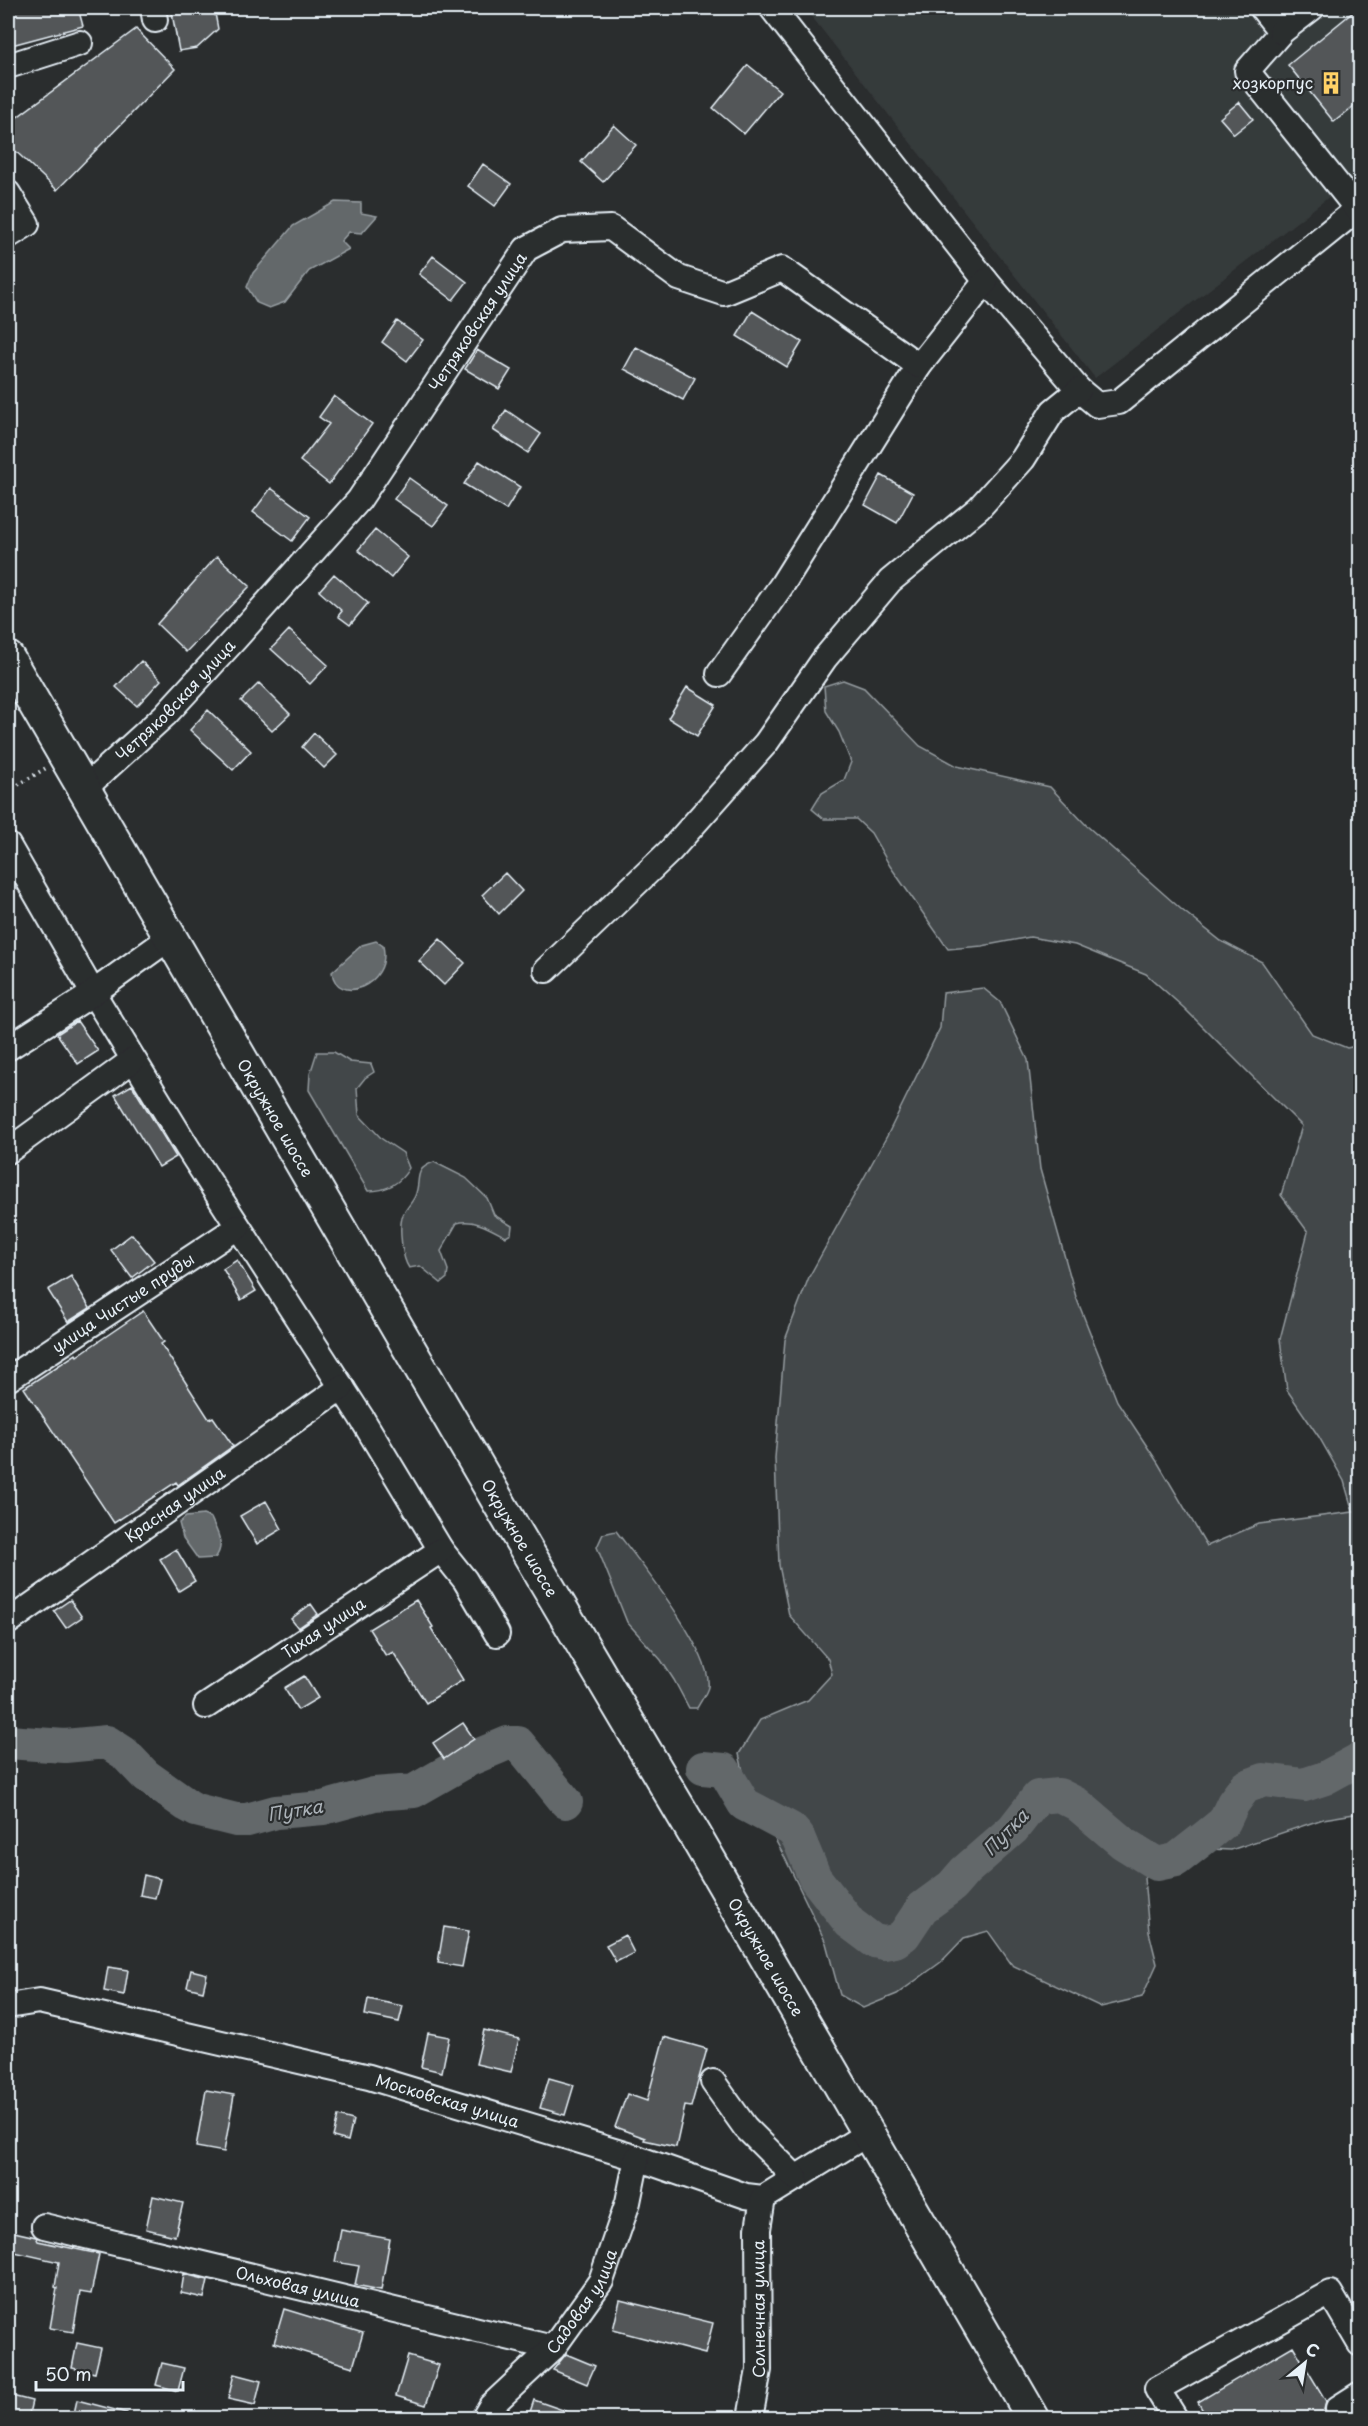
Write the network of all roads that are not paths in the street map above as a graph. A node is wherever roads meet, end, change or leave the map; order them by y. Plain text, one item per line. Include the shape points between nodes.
1 (772, 8) edge
2 (1262, 8) edge
3 (1312, 8) edge
4 (1281, 32) junction
5 (80, 43) dead end
6 (8, 66) edge
7 (8, 193) edge
8 (1359, 208) edge
9 (8, 236) edge
10 (986, 281) junction
11 (919, 366) junction
12 (1079, 390) junction
13 (8, 658) edge
14 (719, 674) dead end
15 (85, 788) junction
16 (8, 845) edge
17 (171, 937) junction
18 (546, 970) dead end
19 (93, 993) junction
20 (8, 1048) edge
21 (133, 1060) junction
22 (8, 1151) edge
23 (238, 1227) junction
24 (8, 1378) edge
25 (342, 1387) junction
26 (441, 1550) junction
27 (8, 1622) edge
28 (497, 1634) dead end
29 (206, 1706) dead end
30 (8, 2006) edge
31 (713, 2082) dead end
32 (867, 2134) junction
33 (637, 2158) junction
34 (796, 2178) junction
35 (763, 2198) junction
36 (44, 2226) dead end
37 (1360, 2344) edge
38 (553, 2348) junction
39 (1360, 2394) edge
40 (1338, 2408) dead end
41 (484, 2418) edge
42 (750, 2418) edge
43 (1033, 2418) edge
44 (1175, 2418) edge

1 - 10 street
2 - 4 street
3 - 4 street
4 - 8 street via 1248,71
5 - 6 street
7 - 9 street via 27,224
8 - 12 street via 1119,402 1097,405
10 - 11 street
10 - 12 street
11 - 14 street via 782,585
11 - 15 street, Четряковская улица via 782,269 724,293 679,278 611,228 562,230 526,249 359,500 165,715
12 - 18 street via 1053,411 1023,459 980,508 890,581 825,657 766,743 671,850
13 - 15 main road, Окружное шоссе
15 - 17 main road, Окружное шоссе
16 - 19 street
17 - 19 street
17 - 32 main road, Окружное шоссе
19 - 20 street
19 - 21 street
21 - 22 street
21 - 23 street
23 - 24 street, улица Чистые пруды
23 - 25 street
25 - 26 street
25 - 27 street, Красная улица
26 - 28 street via 465,1580
26 - 29 street, Тихая улица
30 - 33 street, Московская улица via 39,2001 369,2077
31 - 34 street via 745,2127
32 - 34 street
32 - 43 main road, Окружное шоссе
33 - 35 street, Московская улица
33 - 38 street, Садовая улица via 628,2202 601,2281
34 - 35 street
35 - 42 street, Солнечная улица via 758,2229 759,2370
36 - 38 street, Ольховая улица
37 - 44 street via 1330,2292 1157,2389
38 - 41 street, Садовая улица via 491,2406
39 - 40 street

